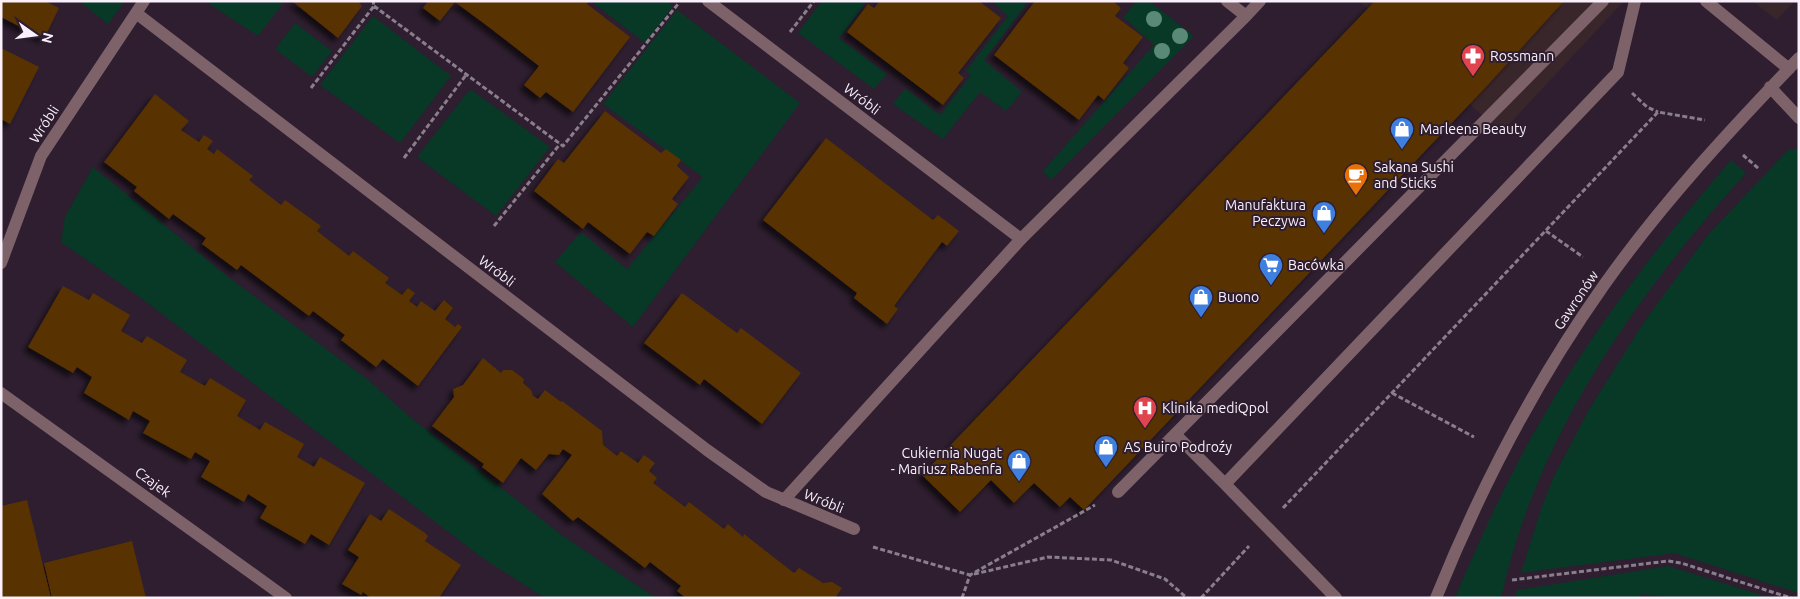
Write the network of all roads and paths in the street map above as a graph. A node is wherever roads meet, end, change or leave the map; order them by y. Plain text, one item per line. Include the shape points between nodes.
1 (144, 1) edge
2 (373, 1) edge
3 (708, 1) edge
4 (814, 1) edge
5 (1227, 1) edge
6 (1260, 1) edge
7 (1603, 1) edge
8 (1635, 1) edge
9 (1706, 1) edge
10 (678, 4) dead end
11 (374, 6) junction
12 (136, 13) junction
13 (1246, 16) junction
14 (790, 32) dead end
15 (1799, 58) edge
16 (1789, 68) junction
17 (466, 75) junction
18 (1770, 87) junction
19 (311, 88) dead end
20 (1703, 118) dead end
21 (1799, 118) edge
22 (560, 144) junction
23 (1739, 152) dead end
24 (404, 158) dead end
25 (1759, 169) dead end
26 (494, 226) dead end
27 (1546, 231) junction
28 (1021, 239) junction
29 (1582, 258) dead end
30 (1, 263) edge
31 (1, 393) edge
32 (1392, 393) junction
33 (1175, 434) junction
34 (1474, 437) dead end
35 (1225, 484) junction
36 (1118, 492) joint
37 (784, 500) junction
38 (1266, 526) junction
39 (854, 529) dead end
40 (870, 546) dead end
41 (970, 575) junction
42 (1512, 580) dead end
43 (286, 598) edge
44 (962, 598) edge
45 (1187, 598) edge
46 (1201, 598) edge
47 (1336, 598) edge
48 (1436, 598) edge
49 (1791, 598) edge

1 - 12 street, Wróbli
2 - 11 path
3 - 28 street, Wróbli
4 - 14 path
5 - 13 street
6 - 13 street
7 - 33 street
8 - 35 street via 1618,72
9 - 16 street
10 - 22 path via 563,146
11 - 17 path
11 - 19 path
12 - 30 street, Wróbli via 41,156
12 - 37 street, Wróbli via 707,450 766,492
13 - 28 street
15 - 16 street, Gawronów
16 - 18 street, Gawronów
17 - 22 path
17 - 24 path
18 - 21 street
18 - 48 street, Gawronów via 1662,208 1604,285 1548,371 1496,466
20 - 27 path via 1658,112
22 - 26 path
23 - 25 path
27 - 29 path
27 - 32 path
28 - 37 street
31 - 43 street, Czajek
32 - 34 path
32 - 38 path
33 - 35 street
33 - 36 street
35 - 38 street
36 - 41 path
37 - 39 street, Wróbli
38 - 46 path
38 - 47 street
40 - 41 path
41 - 44 path
41 - 45 path via 1048,557 1111,560 1165,579
42 - 49 path via 1668,561

